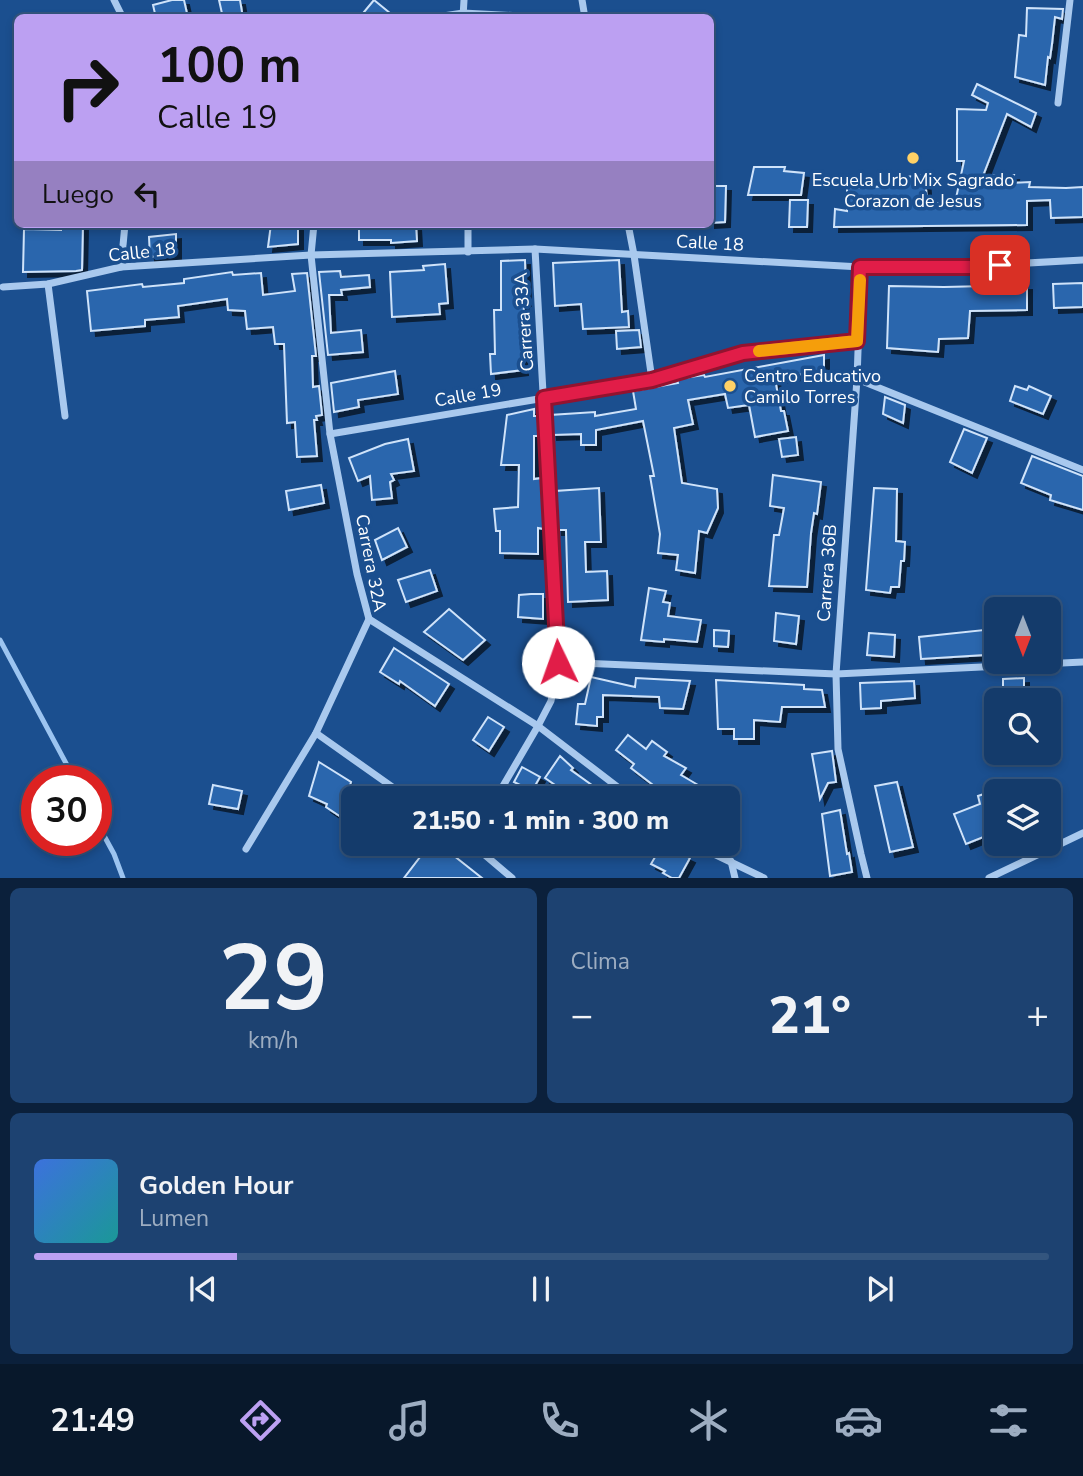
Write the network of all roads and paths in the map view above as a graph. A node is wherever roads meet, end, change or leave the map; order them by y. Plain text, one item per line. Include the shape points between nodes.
1 (1070, 0) edge
2 (1058, 103) dead end
3 (125, 228) edge
4 (314, 228) edge
5 (468, 228) edge
6 (629, 228) edge
7 (535, 250) junction
8 (468, 252) junction
9 (311, 255) junction
10 (635, 255) junction
11 (1083, 260) edge
12 (121, 267) junction
13 (860, 267) junction
14 (48, 284) junction
15 (3, 287) dead end
16 (857, 341) junction
17 (857, 379) junction
18 (652, 380) junction
19 (544, 398) junction
20 (65, 416) dead end
21 (330, 435) junction
22 (1083, 470) edge
23 (369, 619) junction
24 (558, 662) junction
25 (1083, 663) edge
26 (836, 674) junction
27 (538, 726) junction
28 (316, 733) junction
29 (391, 786) edge
30 (503, 786) edge
31 (616, 786) edge
32 (1083, 833) edge
33 (246, 849) dead end
34 (487, 856) edge
35 (719, 856) edge
36 (730, 861) junction
37 (512, 877) edge
38 (735, 877) edge
39 (764, 877) edge
40 (867, 877) edge
41 (989, 877) edge

1 - 2 street
3 - 12 street
4 - 9 street, Carrera 32A
5 - 8 street
6 - 10 street
7 - 8 street, Calle 18
7 - 10 street, Calle 18
7 - 19 street, Carrera 33A
8 - 9 street, Calle 18
9 - 12 street, Calle 18
9 - 21 street, Carrera 32A
10 - 13 street, Calle 18
10 - 18 street
11 - 13 street, Calle 18 via 972,267
12 - 14 street, Calle 18
13 - 16 street, Carrera 36B
14 - 15 street, Calle 18
14 - 20 street
16 - 17 street, Carrera 36B
16 - 18 street, Calle 19 via 743,353
17 - 22 street
17 - 26 street, Carrera 36B
18 - 19 street, Calle 19
19 - 21 street, Calle 19
19 - 24 street, Carrera 33A
21 - 23 street, Carrera 32A
23 - 27 street
23 - 28 street, Carrera 32A
24 - 26 street
24 - 27 street, Carrera 33A via 551,701
25 - 26 street
26 - 40 street, Carrera 36B via 838,750
27 - 30 street, Carrera 33A
27 - 31 street
28 - 29 street
28 - 33 street, Carrera 32A
32 - 41 street
34 - 37 street
35 - 36 street
36 - 38 street
36 - 39 street

